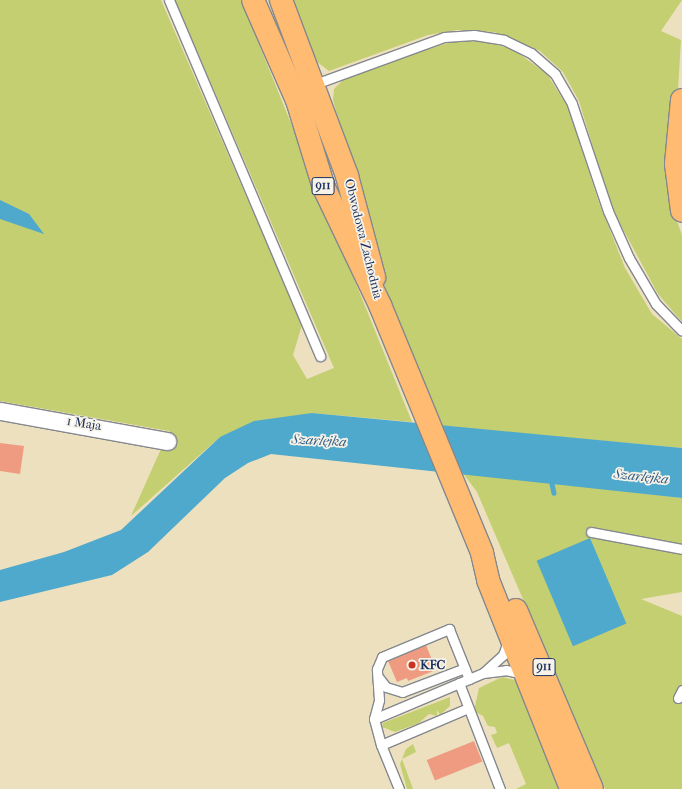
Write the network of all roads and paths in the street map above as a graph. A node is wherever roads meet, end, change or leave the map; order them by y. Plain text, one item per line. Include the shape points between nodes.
1 (169, 0) edge
2 (253, 0) edge
3 (281, 0) edge
4 (315, 84) junction
5 (682, 100) edge
6 (682, 211) edge
7 (380, 305) junction
8 (682, 332) edge
9 (320, 356) dead end
10 (0, 411) edge
11 (167, 441) dead end
12 (591, 532) dead end
13 (682, 549) edge
14 (482, 553) junction
15 (511, 634) junction
16 (464, 668) junction
17 (483, 674) junction
18 (527, 675) junction
19 (379, 678) junction
20 (469, 679) junction
21 (459, 683) junction
22 (682, 690) edge
23 (678, 698) dead end
24 (468, 708) junction
25 (374, 719) junction
26 (381, 745) junction
27 (399, 789) edge
28 (500, 789) edge
29 (571, 789) edge
30 (592, 789) edge

1 - 9 lane
2 - 7 main road, Obwodowa Zachodnia / 911 via 296,100 324,188
3 - 4 main road, Obwodowa Zachodnia / 911
4 - 7 main road, Obwodowa Zachodnia / 911 via 347,176
4 - 8 lane via 444,37 474,35 504,40 531,53 555,74 572,104 608,211 629,258 656,304
5 - 6 main road via 676,164
7 - 14 main road, 911
10 - 11 street, 1 Maja
12 - 13 lane
14 - 15 main road, 911 via 488,580
14 - 30 main road, 911 via 501,576 542,664
15 - 17 lane via 503,655
15 - 18 main road, 911
16 - 19 lane via 402,692 386,688
16 - 19 lane via 449,629 382,657 377,669
16 - 20 lane
17 - 18 lane via 506,670
17 - 20 lane
18 - 29 main road, 911
19 - 25 lane
20 - 21 lane
21 - 24 lane
21 - 25 lane
22 - 23 lane
24 - 26 lane
24 - 28 lane
25 - 26 lane
26 - 27 lane

